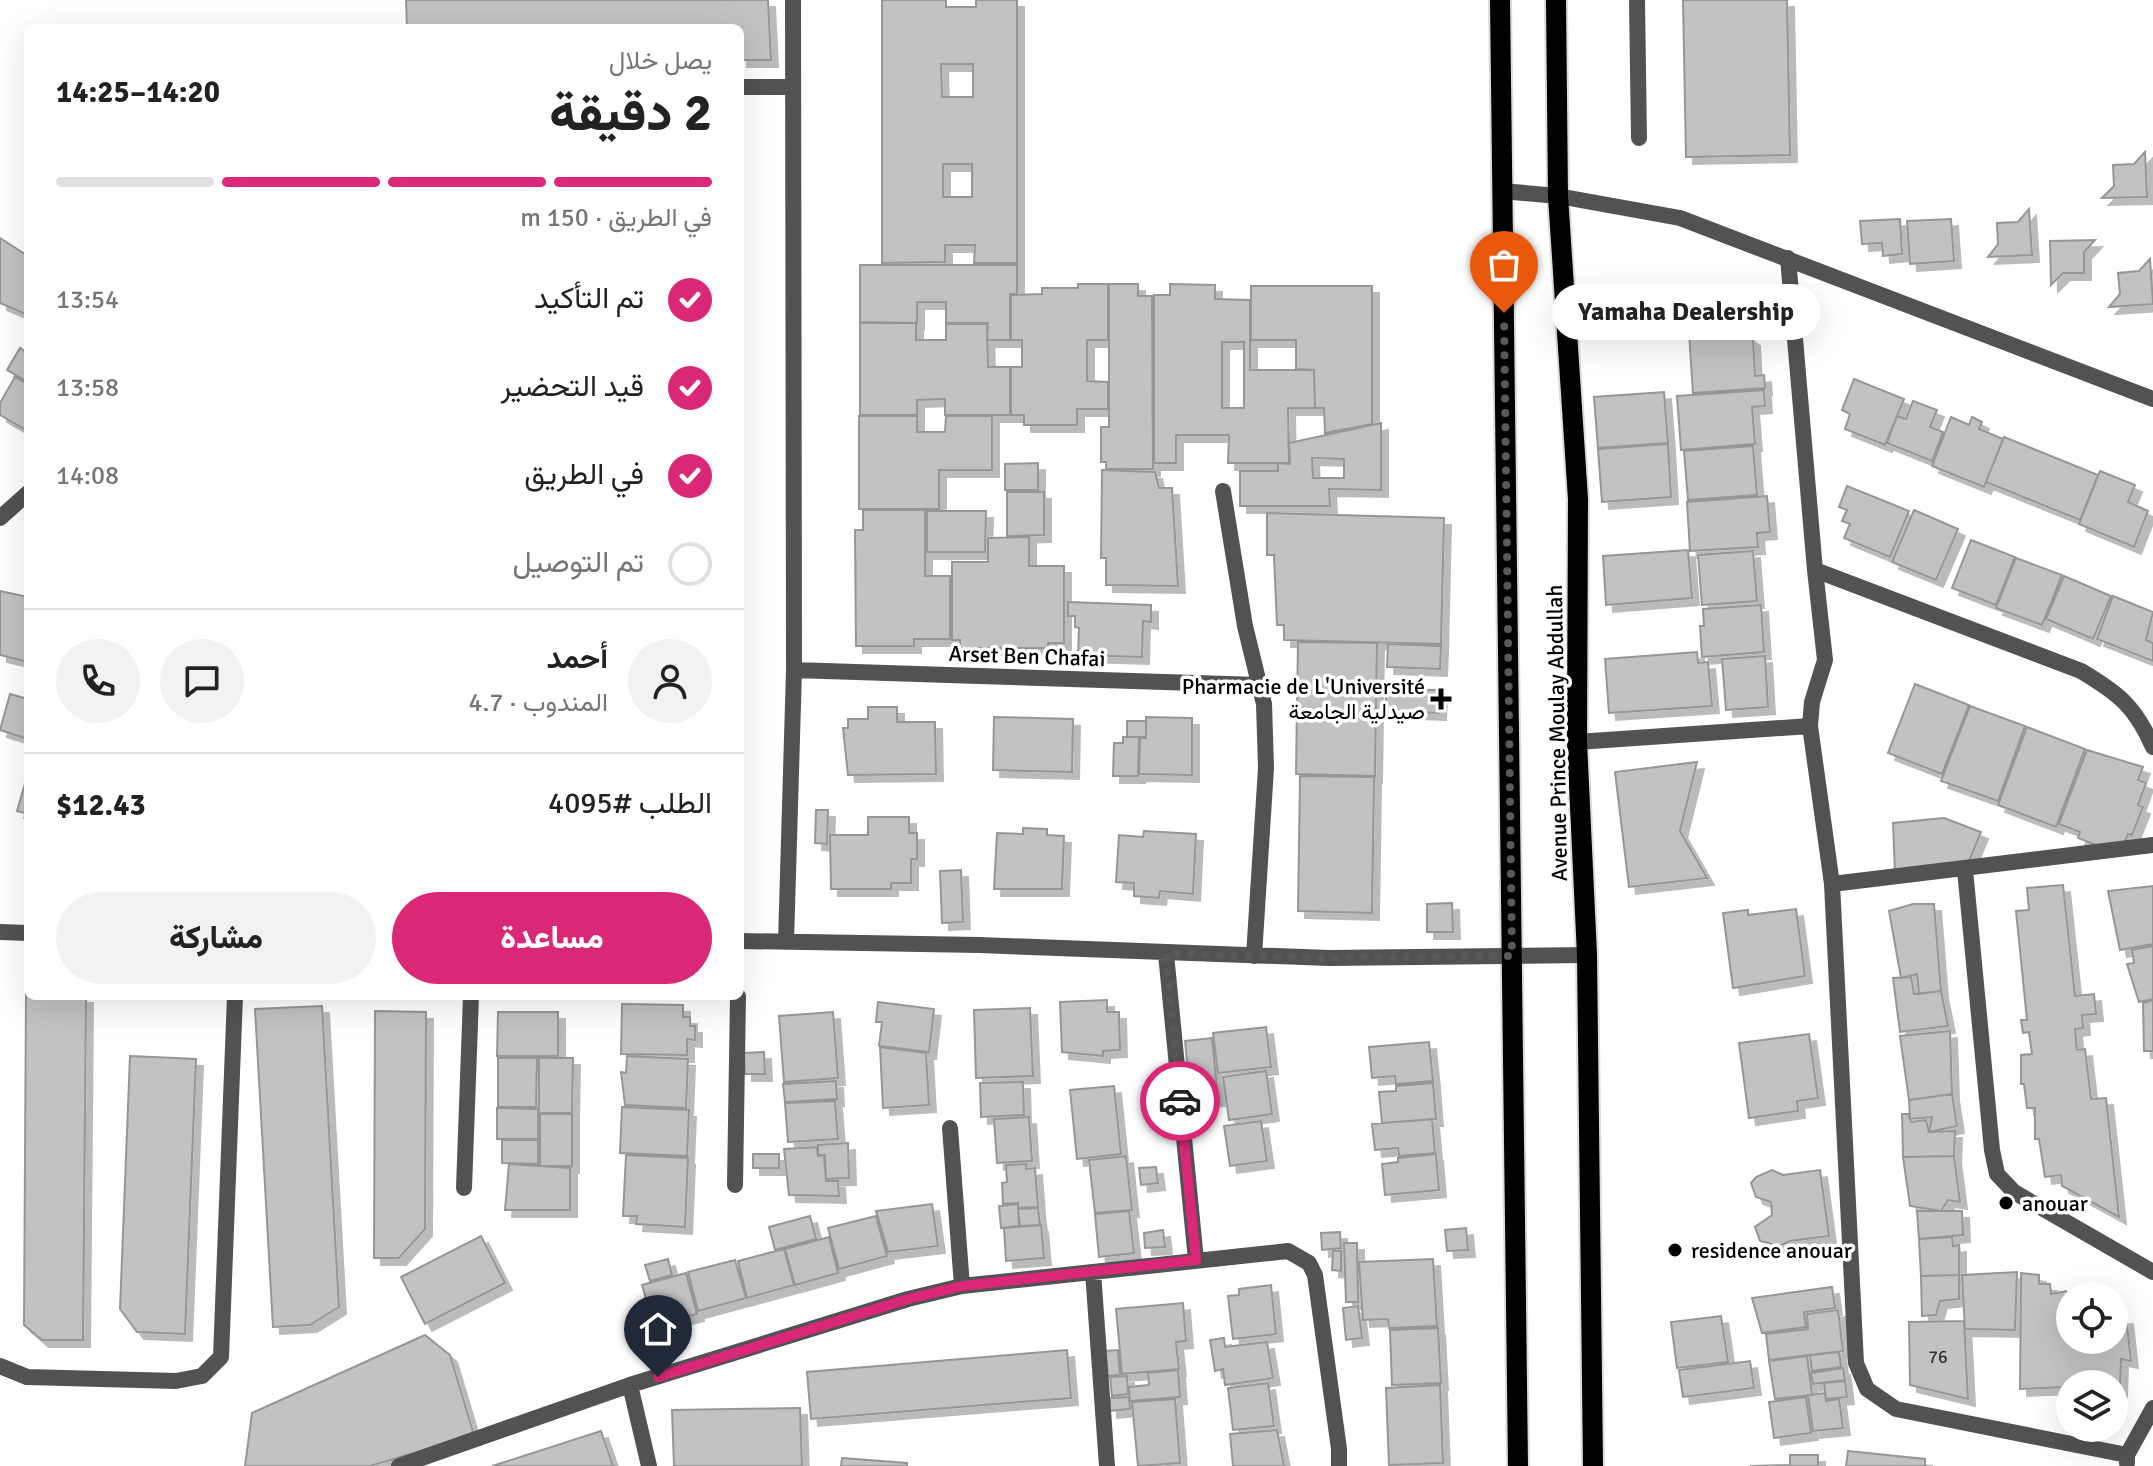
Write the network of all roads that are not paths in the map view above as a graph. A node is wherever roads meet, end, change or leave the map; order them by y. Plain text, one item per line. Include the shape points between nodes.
1 (793, 0) edge
2 (1500, 0) edge
3 (1556, 0) edge
4 (1637, 0) edge
5 (744, 87) edge
6 (790, 87) junction
7 (1639, 138) dead end
8 (1502, 191) junction
9 (1558, 196) junction
10 (1788, 258) junction
11 (2153, 399) edge
12 (1223, 491) dead end
13 (24, 497) edge
14 (0, 518) edge
15 (1815, 570) junction
16 (794, 670) junction
17 (1258, 685) junction
18 (1810, 726) junction
19 (1577, 742) junction
20 (2153, 747) edge
21 (2153, 845) edge
22 (1965, 870) junction
23 (1832, 884) junction
24 (0, 932) edge
25 (24, 933) edge
26 (744, 941) edge
27 (786, 942) junction
28 (1166, 954) junction
29 (1587, 955) junction
30 (1254, 956) junction
31 (1512, 956) junction
32 (235, 1000) edge
33 (471, 1000) edge
34 (738, 1000) edge
35 (950, 1128) dead end
36 (735, 1185) dead end
37 (464, 1188) dead end
38 (1196, 1260) junction
39 (1093, 1272) junction
40 (2153, 1272) edge
41 (962, 1286) junction
42 (0, 1366) edge
43 (630, 1385) junction
44 (2153, 1408) edge
45 (2127, 1461) edge
46 (399, 1466) edge
47 (649, 1466) edge
48 (1107, 1466) edge
49 (1339, 1466) edge
50 (1518, 1466) edge
51 (1593, 1466) edge

1 - 6 street
2 - 8 main road
3 - 9 main road, Avenue Prince Moulay Abdullah
4 - 7 street
5 - 6 street
6 - 16 street
8 - 9 street
8 - 31 main road
9 - 10 street via 1680,218
9 - 19 main road, Avenue Prince Moulay Abdullah via 1578,499
10 - 11 street
10 - 15 street
12 - 17 street
13 - 14 street
15 - 18 street via 1825,660
15 - 20 street via 2081,671 2119,694 2143,723
16 - 17 street, Arset Ben Chafai
16 - 27 street
17 - 30 street via 1264,704 1266,768
18 - 19 street
18 - 23 street
19 - 29 main road, Avenue Prince Moulay Abdullah
21 - 22 street
22 - 23 street
22 - 40 street via 1997,1174 2034,1207
23 - 45 street via 1856,1363 1867,1389 1896,1409
24 - 25 street
26 - 27 street
27 - 28 street
28 - 30 street
28 - 38 street
29 - 31 street
29 - 51 main road, Avenue Prince Moulay Abdullah
30 - 31 street
31 - 50 main road
32 - 42 street via 221,1357 202,1376 176,1381 27,1377
33 - 37 street
34 - 36 street
35 - 41 street
38 - 39 street
38 - 49 street via 1288,1251 1309,1263 1315,1275
39 - 41 street
39 - 48 street
41 - 43 street
43 - 46 street
43 - 47 street
44 - 45 street

